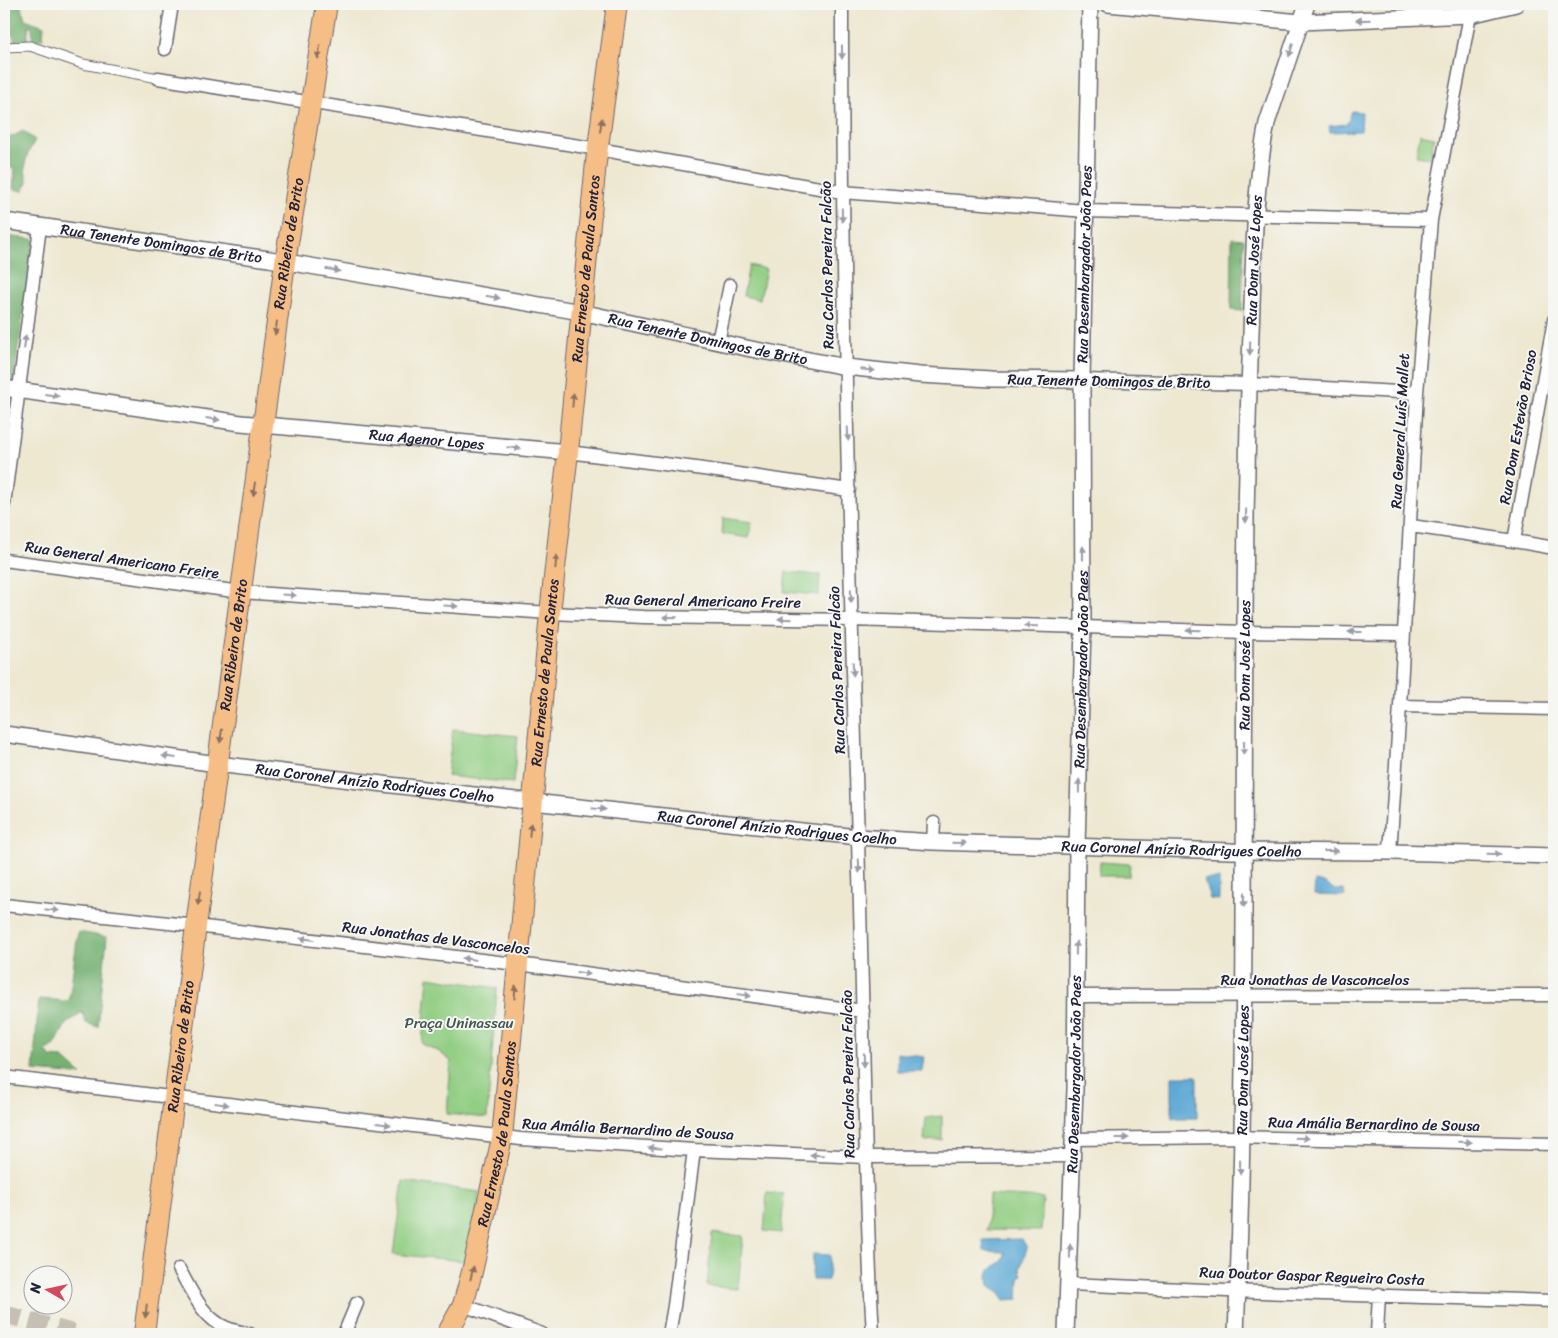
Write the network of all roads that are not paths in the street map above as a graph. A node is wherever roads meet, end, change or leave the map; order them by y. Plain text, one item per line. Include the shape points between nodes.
1 (172, 4) edge
2 (327, 4) edge
3 (617, 4) edge
4 (842, 4) edge
5 (1090, 4) edge
6 (1108, 4) edge
7 (1306, 4) edge
8 (1514, 4) edge
9 (1470, 15) junction
10 (1300, 22) junction
11 (4, 47) edge
12 (165, 50) dead end
13 (158, 78) joint
14 (311, 102) junction
15 (598, 149) junction
16 (842, 192) junction
17 (1086, 211) junction
18 (1255, 215) junction
19 (1431, 220) junction
20 (4, 221) edge
21 (40, 227) junction
22 (285, 262) junction
23 (730, 285) dead end
24 (580, 312) junction
25 (1554, 320) edge
26 (718, 342) junction
27 (846, 368) junction
28 (1082, 380) junction
29 (1249, 384) junction
30 (4, 388) edge
31 (20, 390) junction
32 (1417, 392) junction
33 (263, 425) junction
34 (568, 452) junction
35 (849, 490) junction
36 (4, 504) edge
37 (1411, 526) junction
38 (1514, 541) junction
39 (1554, 548) edge
40 (4, 560) edge
41 (241, 592) junction
42 (550, 612) junction
43 (852, 620) junction
44 (1083, 627) junction
45 (1244, 632) junction
46 (1404, 634) junction
47 (1400, 706) junction
48 (1554, 709) edge
49 (4, 734) edge
50 (217, 764) junction
51 (533, 802) junction
52 (934, 823) dead end
53 (858, 837) junction
54 (933, 842) junction
55 (1077, 846) junction
56 (1244, 851) junction
57 (1390, 852) junction
58 (1554, 856) edge
59 (4, 905) edge
60 (196, 926) junction
61 (517, 964) junction
62 (1554, 995) edge
63 (1076, 996) junction
64 (1244, 996) junction
65 (863, 1011) junction
66 (4, 1077) edge
67 (174, 1099) junction
68 (1241, 1137) junction
69 (502, 1138) junction
70 (1074, 1139) junction
71 (1554, 1144) edge
72 (694, 1150) junction
73 (1073, 1156) junction
74 (866, 1157) junction
75 (179, 1269) dead end
76 (1069, 1284) junction
77 (1238, 1291) junction
78 (1379, 1294) junction
79 (1554, 1301) edge
80 (357, 1303) dead end
81 (463, 1305) junction
82 (144, 1334) edge
83 (250, 1334) edge
84 (344, 1334) edge
85 (447, 1334) edge
86 (542, 1334) edge
87 (669, 1334) edge
88 (873, 1334) edge
89 (1066, 1334) edge
90 (1236, 1334) edge
91 (1377, 1334) edge

1 - 12 street
2 -> 14 main road, Rua Ribeiro de Brito
15 -> 3 main road, Rua Ernesto de Paula Santos
4 -> 16 street, Rua Carlos Pereira Falcão
5 - 17 street, Rua Desembargador João Paes
6 - 10 street
7 - 10 street, Rua Dom José Lopes
8 - 9 street
9 -> 10 street
9 - 19 street, Rua General Luís Mallet
10 -> 18 street, Rua Dom José Lopes via 1267,123
11 - 13 street via 30,46 83,64
13 - 14 street
14 - 15 street
14 - 22 main road, Rua Ribeiro de Brito
15 - 16 street
15 - 24 main road, Rua Ernesto de Paula Santos
16 - 17 street
16 -> 27 street, Rua Carlos Pereira Falcão
17 - 18 street
17 - 28 street, Rua Desembargador João Paes
18 - 19 street
18 -> 29 street, Rua Dom José Lopes
19 - 32 street, Rua General Luís Mallet
20 - 21 street, Rua Tenente Domingos de Brito
21 - 22 street, Rua Tenente Domingos de Brito
31 -> 21 street
22 -> 24 street, Rua Tenente Domingos de Brito
22 -> 33 main road, Rua Ribeiro de Brito
23 - 26 street
24 - 26 street, Rua Tenente Domingos de Brito
34 -> 24 main road, Rua Ernesto de Paula Santos
25 - 38 street, Rua Dom Estevão Brioso
26 - 27 street, Rua Tenente Domingos de Brito
27 -> 28 street, Rua Tenente Domingos de Brito via 991,379
27 -> 35 street, Rua Carlos Pereira Falcão
28 - 29 street, Rua Tenente Domingos de Brito
44 -> 28 street, Rua Desembargador João Paes
29 - 32 street, Rua Tenente Domingos de Brito
29 -> 45 street, Rua Dom José Lopes
30 - 31 street, Rua Agenor Lopes
31 -> 33 street, Rua Agenor Lopes
31 - 36 street
32 - 37 street, Rua General Luís Mallet
33 -> 34 street, Rua Agenor Lopes
33 -> 41 main road, Rua Ribeiro de Brito
34 - 35 street, Rua Agenor Lopes
42 -> 34 main road, Rua Ernesto de Paula Santos
35 -> 43 street, Rua Carlos Pereira Falcão
37 - 38 street
37 - 46 street, Rua General Luís Mallet
38 - 39 street
40 - 41 street, Rua General Americano Freire
41 -> 42 street, Rua General Americano Freire
41 -> 50 main road, Rua Ribeiro de Brito
43 -> 42 street, Rua General Americano Freire via 644,617
42 - 51 main road, Rua Ernesto de Paula Santos
44 -> 43 street, Rua General Americano Freire
43 -> 53 street, Rua Carlos Pereira Falcão
45 -> 44 street, Rua General Americano Freire
55 -> 44 street, Rua Desembargador João Paes
46 -> 45 street, Rua General Americano Freire
45 -> 56 street, Rua Dom José Lopes
46 - 47 street, Rua General Luís Mallet
47 - 48 street
47 - 57 street, Rua General Luís Mallet
50 -> 49 street, Rua Coronel Anízio Rodrigues Coelho
50 - 51 street, Rua Coronel Anízio Rodrigues Coelho
50 -> 60 main road, Rua Ribeiro de Brito
51 -> 53 street, Rua Coronel Anízio Rodrigues Coelho
61 -> 51 main road, Rua Ernesto de Paula Santos
52 - 54 street
53 - 54 street, Rua Coronel Anízio Rodrigues Coelho
53 -> 65 street, Rua Carlos Pereira Falcão
54 -> 55 street, Rua Coronel Anízio Rodrigues Coelho
55 - 56 street, Rua Coronel Anízio Rodrigues Coelho
63 -> 55 street, Rua Desembargador João Paes
56 -> 57 street, Rua Coronel Anízio Rodrigues Coelho
56 -> 64 street, Rua Dom José Lopes
57 -> 58 street, Rua Coronel Anízio Rodrigues Coelho
59 -> 60 street, Rua Jonathas de Vasconcelos
61 -> 60 street, Rua Jonathas de Vasconcelos
60 - 67 main road, Rua Ribeiro de Brito
61 -> 65 street, Rua Jonathas de Vasconcelos
69 -> 61 main road, Rua Ernesto de Paula Santos
62 - 64 street, Rua Jonathas de Vasconcelos
63 - 64 street, Rua Jonathas de Vasconcelos
63 - 70 street, Rua Desembargador João Paes
64 - 68 street, Rua Dom José Lopes
65 -> 74 street, Rua Carlos Pereira Falcão
66 - 67 street, Rua Amália Bernardino de Sousa
67 -> 69 street, Rua Amália Bernardino de Sousa
67 -> 82 main road, Rua Ribeiro de Brito
70 -> 68 street, Rua Amália Bernardino de Sousa
68 -> 71 street, Rua Amália Bernardino de Sousa
68 -> 77 street, Rua Dom José Lopes
72 -> 69 street, Rua Amália Bernardino de Sousa
81 -> 69 main road, Rua Ernesto de Paula Santos
70 - 73 street, Rua Desembargador João Paes
74 -> 72 street, Rua Amália Bernardino de Sousa
72 - 87 street
73 - 74 street, Rua Amália Bernardino de Sousa
76 -> 73 street, Rua Desembargador João Paes
74 - 88 street, Rua Carlos Pereira Falcão
75 - 83 street via 206,1313 218,1324
76 - 77 street, Rua Doutor Gaspar Regueira Costa
76 - 89 street, Rua Desembargador João Paes
77 - 78 street, Rua Doutor Gaspar Regueira Costa
77 - 90 street, Rua Dom José Lopes
78 - 79 street, Rua Doutor Gaspar Regueira Costa
78 - 91 street
80 - 84 street
81 - 85 main road, Rua Ernesto de Paula Santos
81 - 86 street

